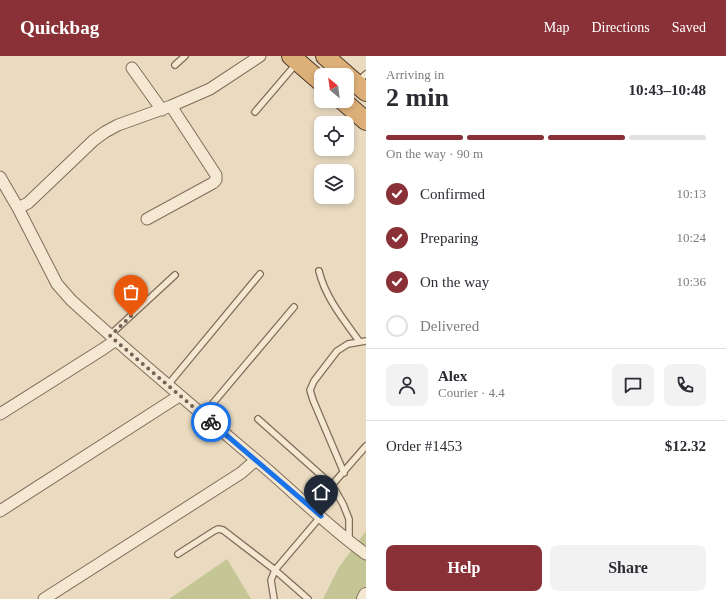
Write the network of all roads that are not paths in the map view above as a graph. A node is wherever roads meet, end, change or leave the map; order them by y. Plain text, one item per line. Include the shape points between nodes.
1 (185, 56) edge
2 (260, 56) edge
3 (325, 56) edge
4 (297, 58) edge
5 (175, 65) dead end
6 (132, 68) dead end
7 (314, 75) edge
8 (363, 83) edge
9 (166, 108) junction
10 (350, 108) edge
11 (255, 112) dead end
12 (366, 121) edge
13 (0, 177) edge
14 (18, 208) junction
15 (147, 219) dead end
16 (319, 271) dead end
17 (260, 274) dead end
18 (175, 275) dead end
19 (294, 307) dead end
20 (113, 338) junction
21 (366, 341) edge
22 (359, 342) junction
23 (167, 386) junction
24 (179, 396) junction
25 (0, 414) edge
26 (202, 415) junction
27 (258, 419) dead end
28 (366, 446) edge
29 (256, 460) junction
30 (344, 473) junction
31 (332, 485) junction
32 (0, 511) edge
33 (321, 516) junction
34 (349, 542) junction
35 (178, 554) dead end
36 (366, 554) edge
37 (275, 570) junction
38 (366, 595) edge
39 (44, 599) edge
40 (274, 599) edge
41 (308, 599) edge
42 (364, 599) edge

1 - 5 lane
2 - 9 street via 210,89
3 - 8 highway
4 - 7 highway
4 - 11 lane
6 - 9 street
9 - 14 street via 105,132 28,203
9 - 15 street via 216,175 216,180
10 - 12 highway
13 - 14 street
14 - 20 street via 57,284
16 - 22 lane via 327,293
17 - 23 lane
18 - 20 lane
19 - 26 lane
20 - 23 street
20 - 25 street via 103,349
21 - 22 lane
22 - 30 lane via 348,344 337,351 310,390
23 - 24 street
24 - 26 street
24 - 32 street
26 - 29 street
27 - 31 lane
28 - 30 lane
29 - 33 street
29 - 39 street via 241,473
30 - 31 lane
31 - 34 lane via 349,519
33 - 34 street
33 - 37 lane
34 - 36 street
35 - 37 lane via 218,530 223,530
37 - 40 lane via 271,580
37 - 41 lane
38 - 42 street

